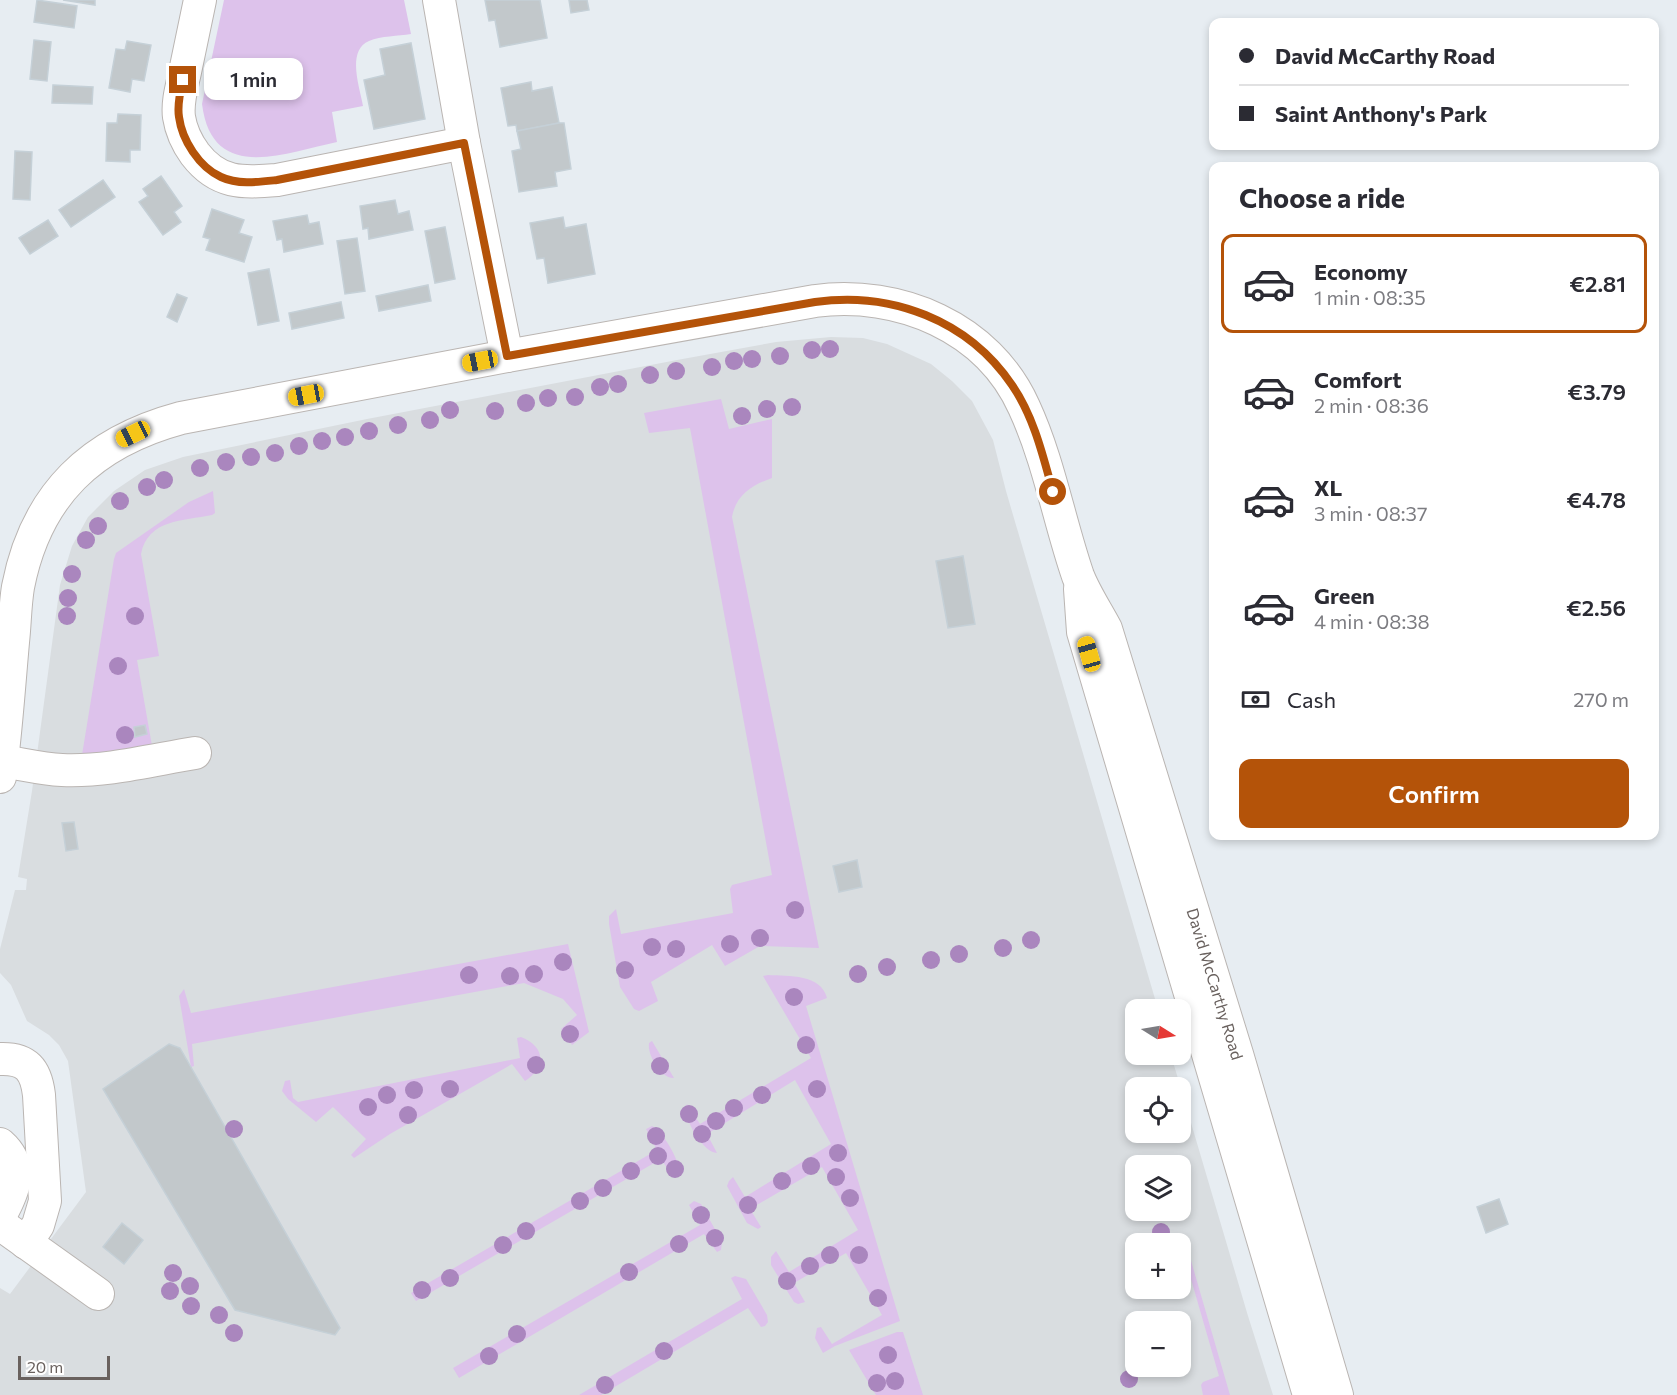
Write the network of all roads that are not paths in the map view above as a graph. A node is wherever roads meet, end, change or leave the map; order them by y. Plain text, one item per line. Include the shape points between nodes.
1 (200, 0) edge
2 (439, 0) edge
3 (464, 143) junction
4 (507, 356) junction
5 (1079, 579) junction
6 (195, 753) dead end
7 (1, 769) edge
8 (0, 1059) edge
9 (0, 1144) edge
10 (0, 1216) edge
11 (0, 1224) edge
12 (26, 1243) junction
13 (98, 1294) dead end
14 (1309, 1395) edge
15 (1337, 1395) edge

1 - 3 street via 178,115 192,150 204,166 221,177 252,182 277,180
2 - 3 street
3 - 4 street
4 - 5 street, David McCarthy Road via 825,300 886,302 925,313 963,336 1012,385 1033,427
4 - 7 street, David McCarthy Road via 181,418 133,434 96,456 56,498 35,532 26,556 18,589
5 - 14 street, David McCarthy Road via 1083,632
5 - 15 street, David McCarthy Road via 1106,629
6 - 7 street via 79,770
8 - 12 street via 28,1066 37,1078 45,1201 38,1225
9 - 10 street via 8,1151 15,1172 14,1186
11 - 12 street
12 - 13 street

